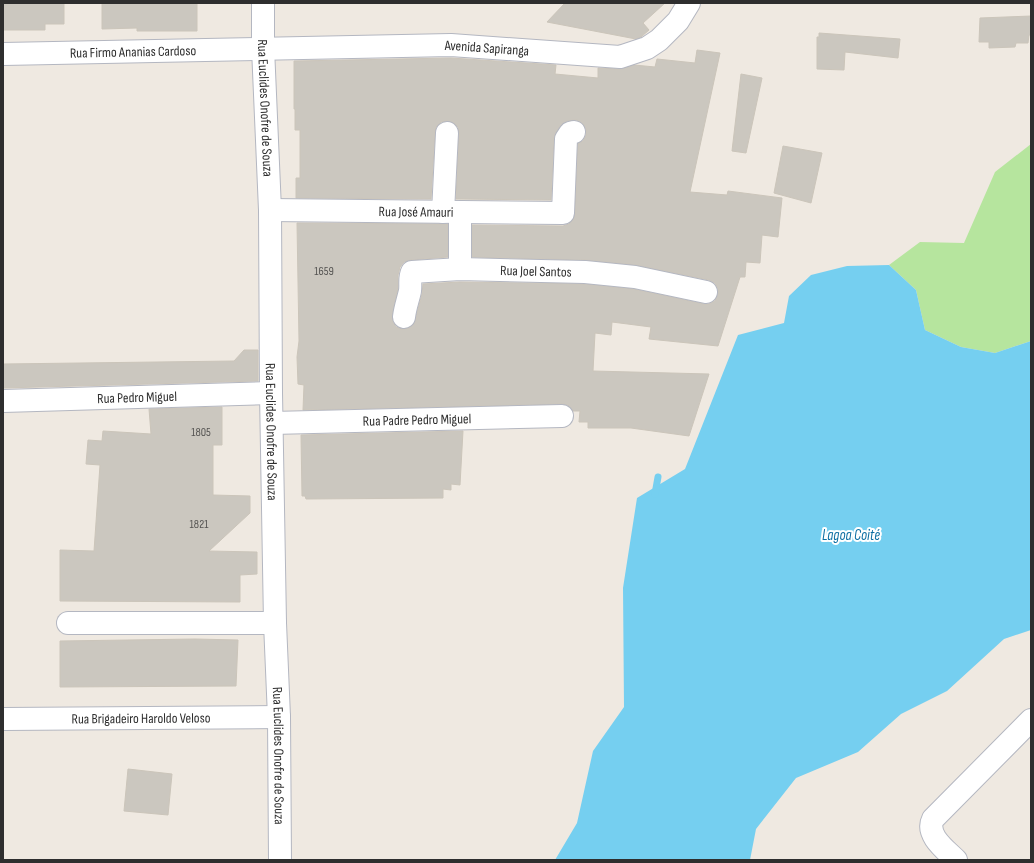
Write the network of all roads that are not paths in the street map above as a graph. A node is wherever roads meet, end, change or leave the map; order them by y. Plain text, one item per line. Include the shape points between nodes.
1 (263, 3) edge
2 (689, 3) edge
3 (263, 48) junction
4 (3, 54) edge
5 (574, 132) dead end
6 (447, 133) dead end
7 (270, 210) junction
8 (452, 212) junction
9 (460, 269) junction
10 (706, 292) dead end
11 (404, 317) dead end
12 (271, 393) junction
13 (3, 401) edge
14 (562, 416) dead end
15 (272, 423) junction
16 (68, 623) dead end
17 (275, 623) junction
18 (279, 718) junction
19 (3, 719) edge
20 (1031, 720) edge
21 (280, 860) edge
22 (956, 860) edge

1 - 3 street, Rua Euclides Onofre de Souza
2 - 3 street, Avenida Sapiranga via 678,22 659,40 647,48 620,57 451,45
3 - 4 street, Rua Firmo Ananias Cardoso
3 - 7 street, Rua Euclides Onofre de Souza
5 - 8 street, Rua José Amauri via 566,139 563,213
6 - 8 street
7 - 8 street, Rua José Amauri
7 - 12 street, Rua Euclides Onofre de Souza
8 - 9 street
9 - 10 street, Rua Joel Santos via 585,272 635,277
9 - 11 street, Rua Joel Santos via 412,272
12 - 13 street, Rua Pedro Miguel
12 - 15 street, Rua Euclides Onofre de Souza
14 - 15 street, Rua Padre Pedro Miguel
15 - 17 street, Rua Euclides Onofre de Souza
16 - 17 street
17 - 18 street, Rua Euclides Onofre de Souza
18 - 19 street, Rua Brigadeiro Haroldo Veloso
18 - 21 street, Rua Euclides Onofre de Souza
20 - 22 street via 930,824 933,836

